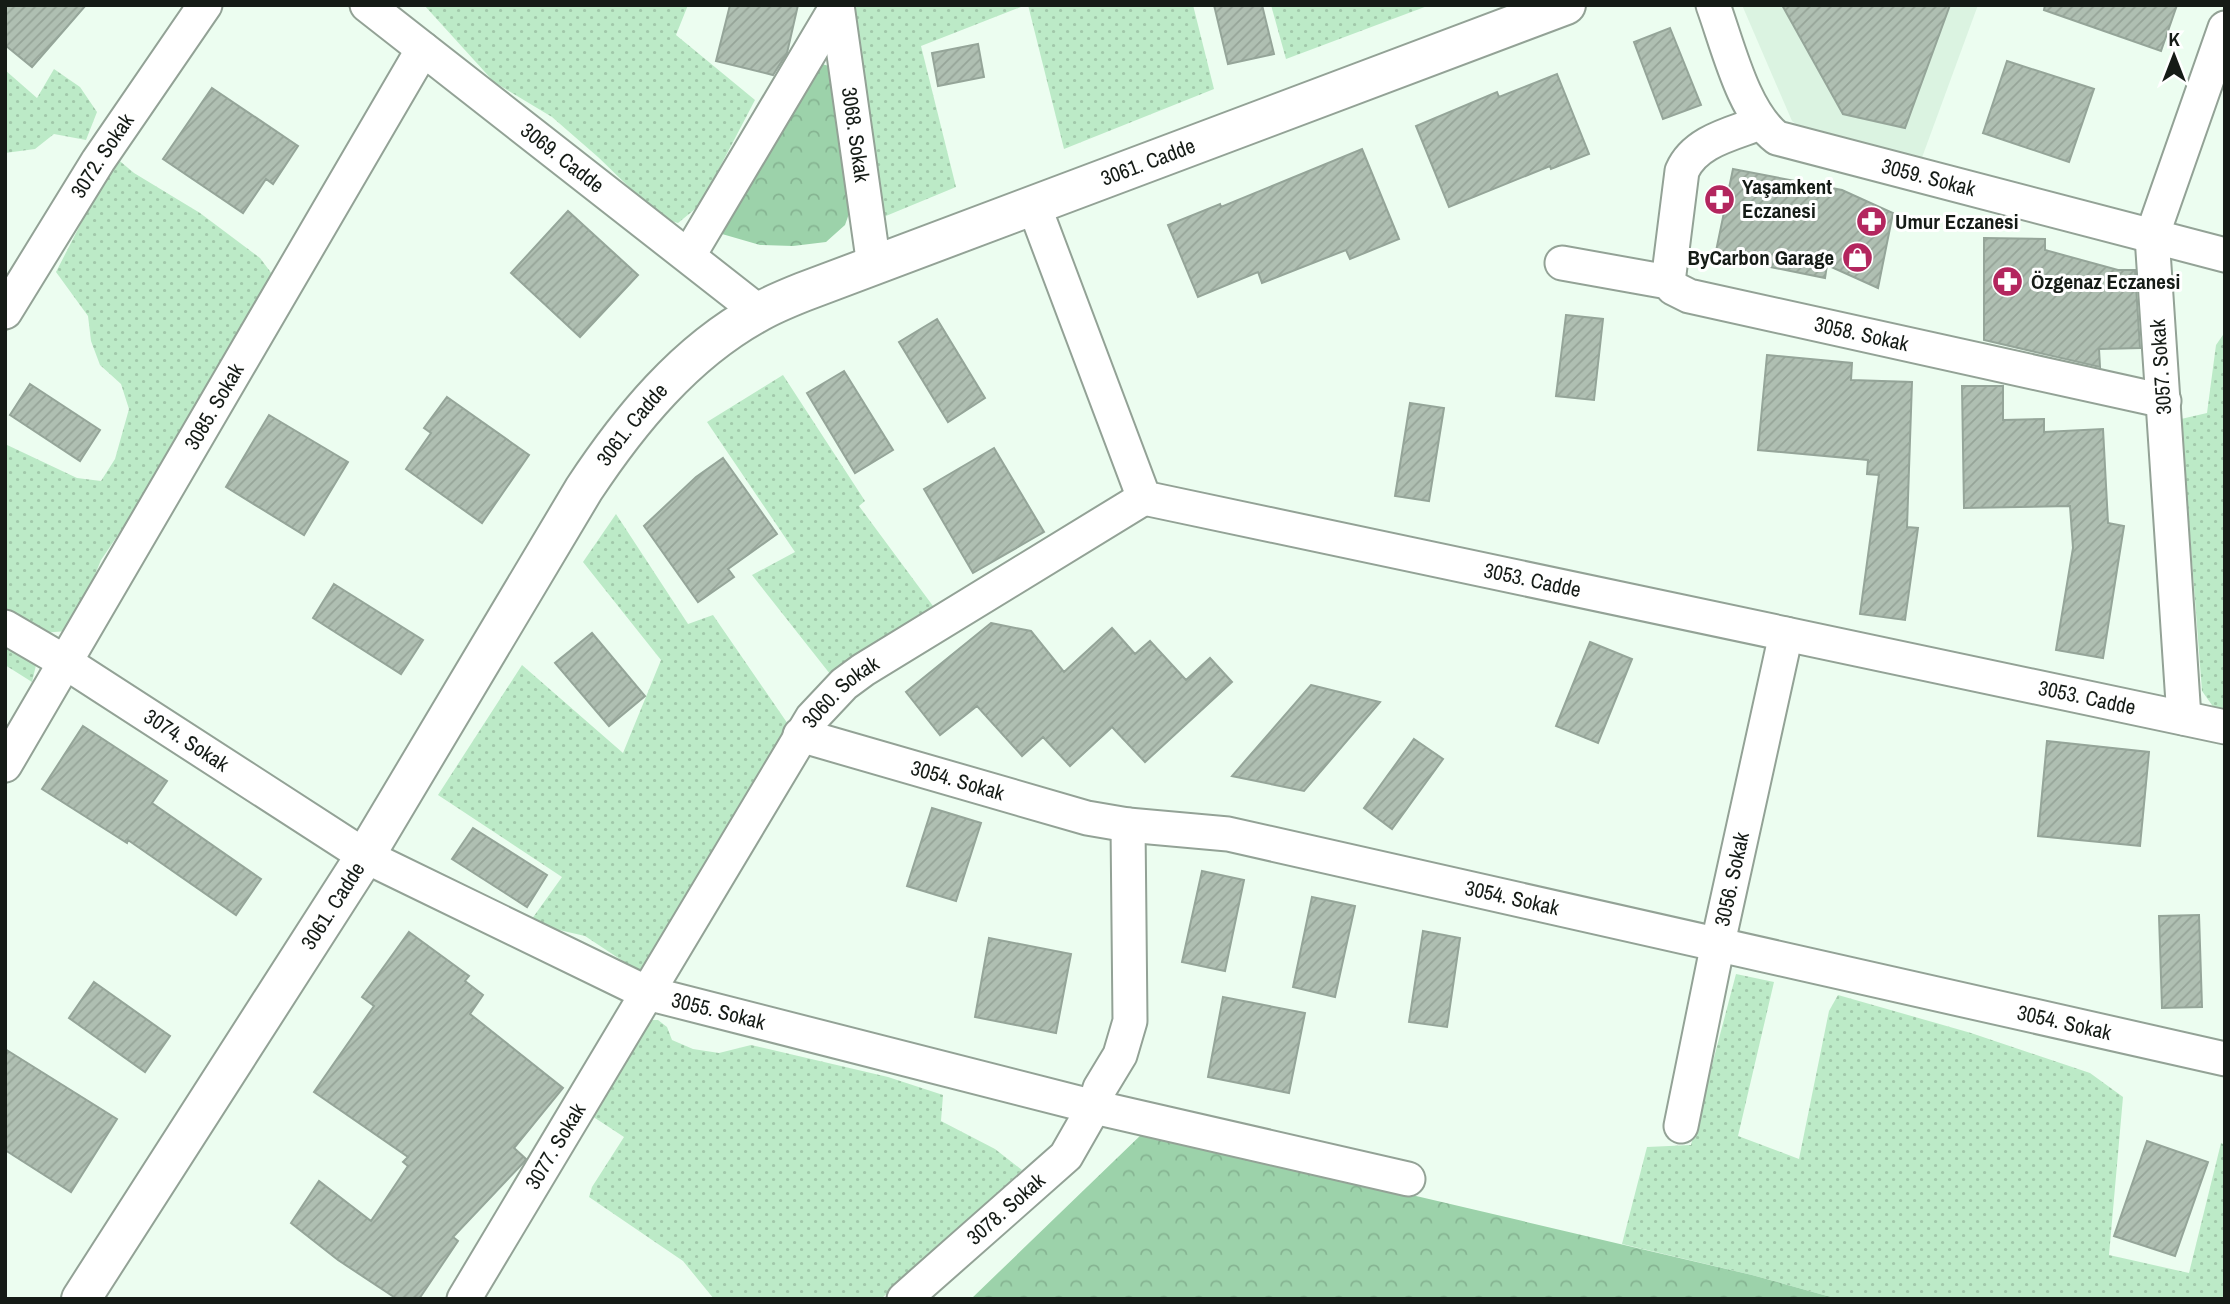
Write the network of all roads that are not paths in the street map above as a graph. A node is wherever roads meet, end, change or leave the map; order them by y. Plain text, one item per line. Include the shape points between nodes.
1 (205, 5) edge
2 (367, 5) edge
3 (1713, 5) edge
4 (837, 6) edge
5 (1557, 7) edge
6 (2225, 28) edge
7 (424, 49) junction
8 (1760, 122) junction
9 (1034, 206) junction
10 (2152, 236) junction
11 (689, 255) junction
12 (2225, 255) edge
13 (1562, 262) dead end
14 (874, 266) junction
15 (1668, 282) junction
16 (5, 312) edge
17 (759, 312) junction
18 (2164, 401) junction
19 (1144, 498) junction
20 (5, 627) edge
21 (1786, 634) junction
22 (65, 662) junction
23 (2184, 718) junction
24 (2225, 727) edge
25 (800, 735) junction
26 (5, 765) edge
27 (1128, 825) junction
28 (365, 856) junction
29 (1718, 943) junction
30 (647, 993) junction
31 (2225, 1059) edge
32 (1094, 1107) junction
33 (1681, 1126) dead end
34 (1408, 1179) dead end
35 (81, 1299) edge
36 (464, 1299) edge
37 (904, 1299) edge

1 - 16 street, 3072. Sokak via 98,161
2 - 7 street, 3069. Cadde
3 - 8 street
4 - 11 street
4 - 14 street, 3068. Sokak
5 - 9 street, 3061. Cadde
6 - 10 street, 3057. Sokak
7 - 11 street, 3069. Cadde
7 - 22 street, 3085. Sokak
8 - 10 street, 3059. Sokak via 1777,138
8 - 15 street via 1702,146 1686,162
9 - 14 street, 3061. Cadde
9 - 19 street
10 - 12 street, 3059. Sokak
10 - 18 street, 3057. Sokak
11 - 17 street, 3069. Cadde
13 - 15 street, 3058. Sokak
14 - 17 street, 3061. Cadde
15 - 18 street, 3058. Sokak via 1689,296
17 - 28 street, 3061. Cadde via 691,360 606,456
18 - 23 street, 3057. Sokak
19 - 21 street, 3053. Cadde
19 - 25 street, 3060. Sokak via 863,670 825,702
20 - 22 street, 3074. Sokak
21 - 23 street, 3053. Cadde
21 - 29 street, 3056. Sokak
22 - 26 street, 3085. Sokak
22 - 28 street, 3074. Sokak
23 - 24 street, 3053. Cadde
25 - 27 street, 3054. Sokak via 1055,811
25 - 30 street, 3060. Sokak
27 - 29 street, 3054. Sokak via 1228,834
27 - 32 street, 3078. Sokak via 1130,1021 1121,1055
28 - 30 street, 3055. Sokak
28 - 35 street, 3061. Cadde
29 - 31 street, 3054. Sokak
29 - 33 street, 3056. Sokak
30 - 32 street, 3055. Sokak
30 - 36 street, 3077. Sokak
32 - 34 street, 3055. Sokak
32 - 37 street, 3078. Sokak via 1066,1156

